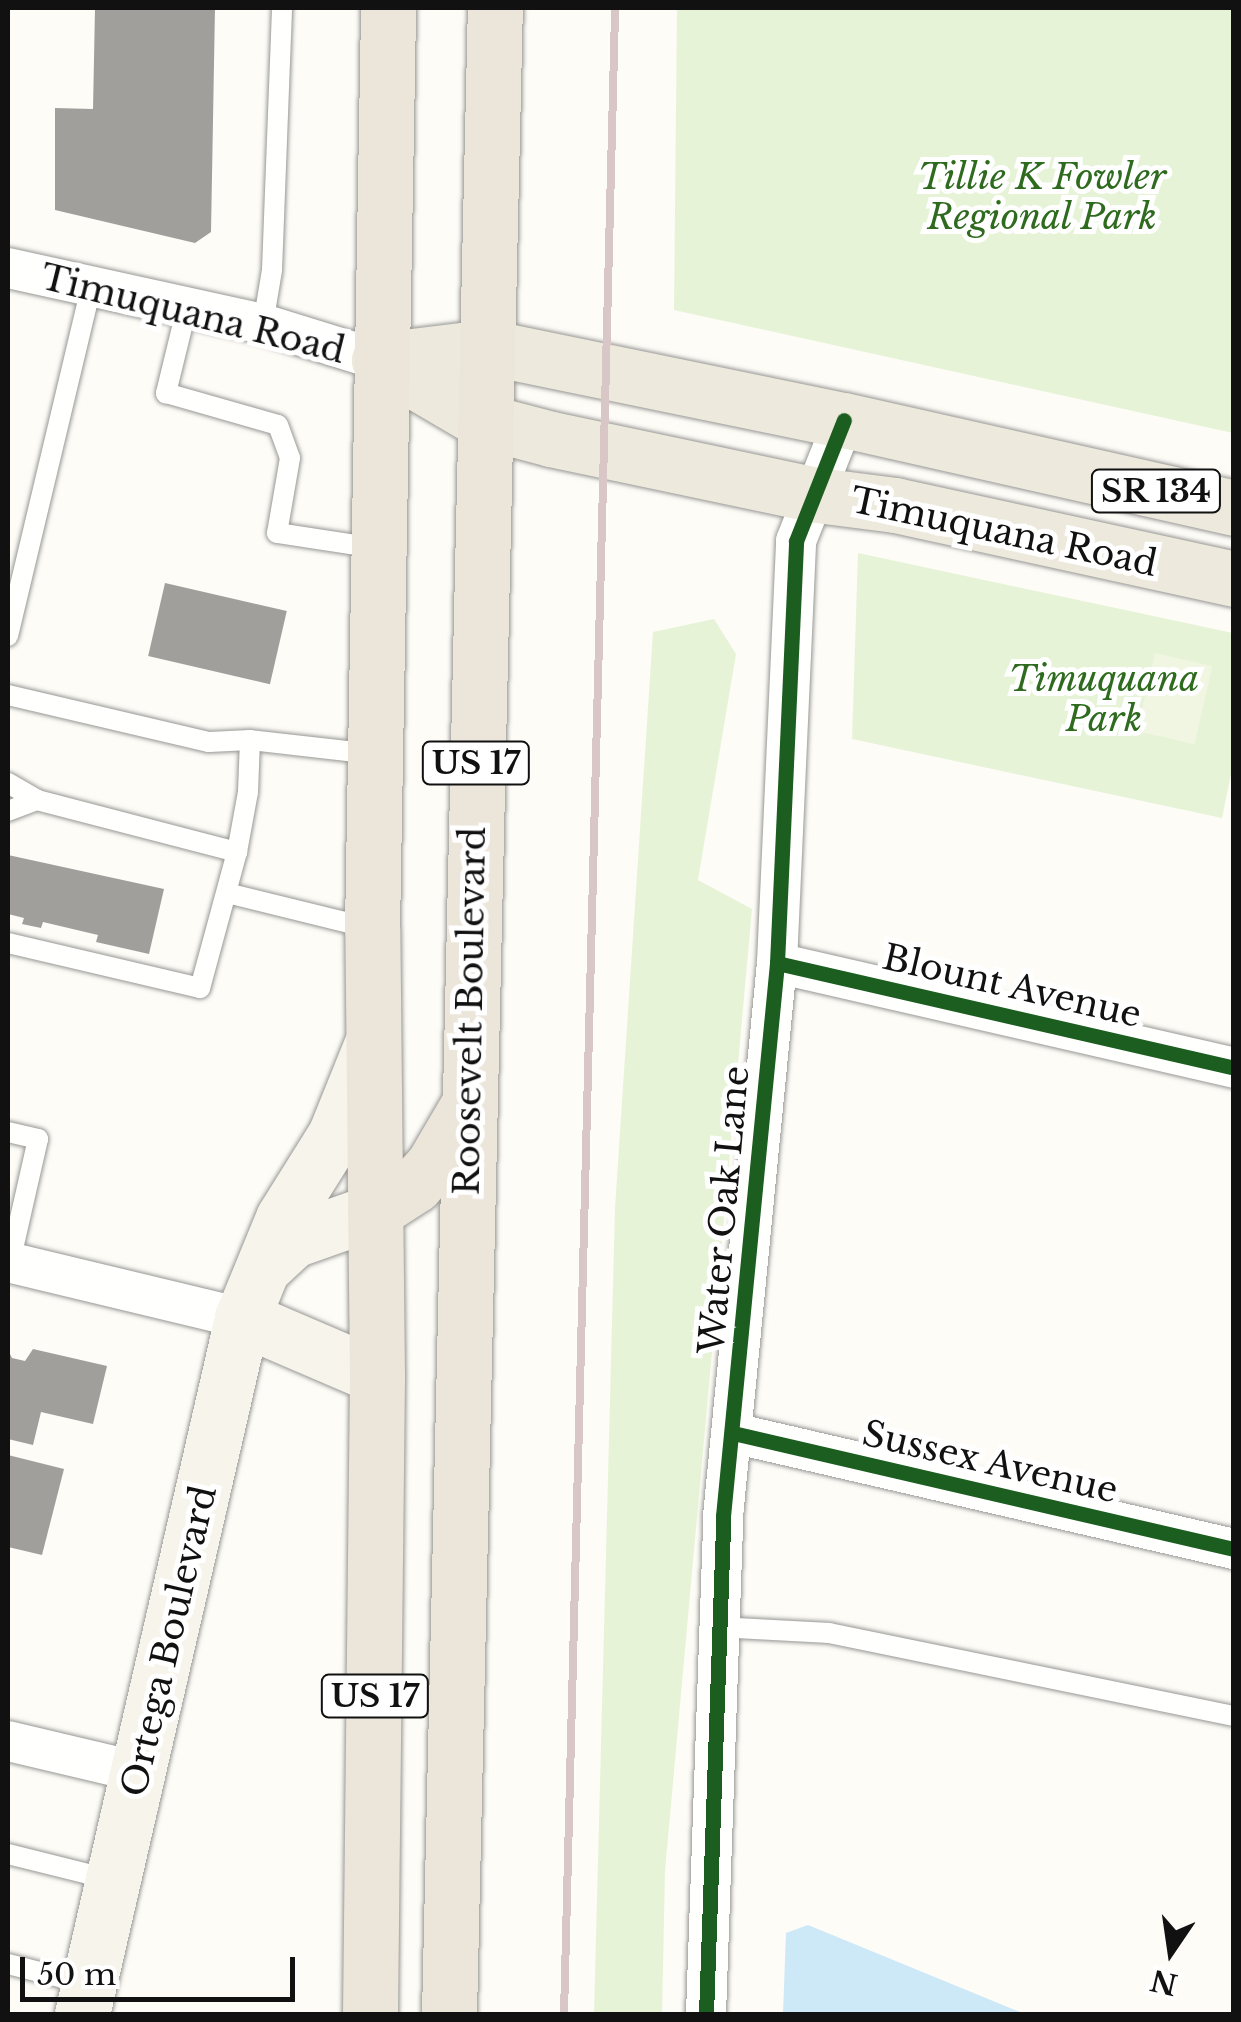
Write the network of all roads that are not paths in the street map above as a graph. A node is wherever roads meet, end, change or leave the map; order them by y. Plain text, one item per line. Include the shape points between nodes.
1 (282, 8) edge
2 (388, 8) edge
3 (495, 8) edge
4 (8, 268) edge
5 (92, 287) junction
6 (186, 307) junction
7 (263, 324) junction
8 (488, 347) junction
9 (379, 360) junction
10 (844, 420) junction
11 (483, 421) junction
12 (816, 494) junction
13 (1234, 508) edge
14 (376, 548) junction
15 (1234, 579) edge
16 (8, 636) edge
17 (8, 694) edge
18 (250, 740) junction
19 (374, 755) junction
20 (8, 783) edge
21 (37, 800) junction
22 (8, 812) edge
23 (236, 852) junction
24 (227, 893) junction
25 (372, 929) junction
26 (8, 943) edge
27 (777, 962) junction
28 (373, 1041) junction
29 (1234, 1068) edge
30 (468, 1104) junction
31 (8, 1132) edge
32 (375, 1211) junction
33 (9, 1262) edge
34 (251, 1294) junction
35 (377, 1376) junction
36 (733, 1433) junction
37 (458, 1504) junction
38 (1234, 1549) edge
39 (718, 1627) junction
40 (1234, 1716) edge
41 (8, 1741) edge
42 (138, 1772) junction
43 (8, 1854) edge
44 (114, 1880) junction
45 (8, 1964) edge
46 (86, 2000) edge
47 (370, 2014) edge
48 (449, 2014) edge
49 (706, 2014) edge

1 - 7 lane via 272,270
2 - 9 highway, US 17
3 - 8 highway, Roosevelt Boulevard / US 17
4 - 5 street, Timuquana Road
5 - 6 street, Timuquana Road
5 - 16 lane
6 - 7 street, Timuquana Road
6 - 14 lane via 166,393 278,424 290,458 276,533
7 - 9 street, Timuquana Road
8 - 9 main road, Timuquana Road / SR 134
8 - 10 main road, Timuquana Road / SR 134
8 - 11 highway, Roosevelt Boulevard / US 17
9 - 11 main road, Timuquana Road / SR 134
9 - 14 highway, US 17
10 - 12 street, Water Oak Lane
10 - 13 main road, Timuquana Road / SR 134
11 - 12 main road, Timuquana Road / SR 134
11 - 30 highway, Roosevelt Boulevard / US 17
12 - 15 main road, Timuquana Road / SR 134
12 - 27 street, Water Oak Lane via 796,541
14 - 19 highway, US 17
17 - 18 lane via 209,742
18 - 19 lane
18 - 23 lane
19 - 25 highway, US 17
20 - 21 lane
21 - 22 lane
21 - 23 lane
23 - 24 lane
24 - 25 lane
24 - 26 lane via 200,988
25 - 28 highway, US 17
27 - 29 street, Blount Avenue
27 - 36 street, Water Oak Lane
28 - 32 highway, US 17
28 - 34 main road, Ortega Boulevard via 335,1135 283,1218
30 - 32 highway via 434,1165
30 - 37 highway, Roosevelt Boulevard / US 17
31 - 33 lane via 38,1139
32 - 34 main road via 293,1240
32 - 35 highway, US 17
33 - 34 street
34 - 35 main road
34 - 42 main road, Ortega Boulevard
35 - 37 highway via 414,1404 432,1431
35 - 47 highway, US 17
36 - 38 street, Sussex Avenue
36 - 39 street, Water Oak Lane
37 - 48 highway, Roosevelt Boulevard / US 17
39 - 40 lane via 829,1633
39 - 49 street, Water Oak Lane
41 - 42 street
42 - 44 main road, Ortega Boulevard
43 - 44 lane
44 - 46 main road, Ortega Boulevard
45 - 46 lane

